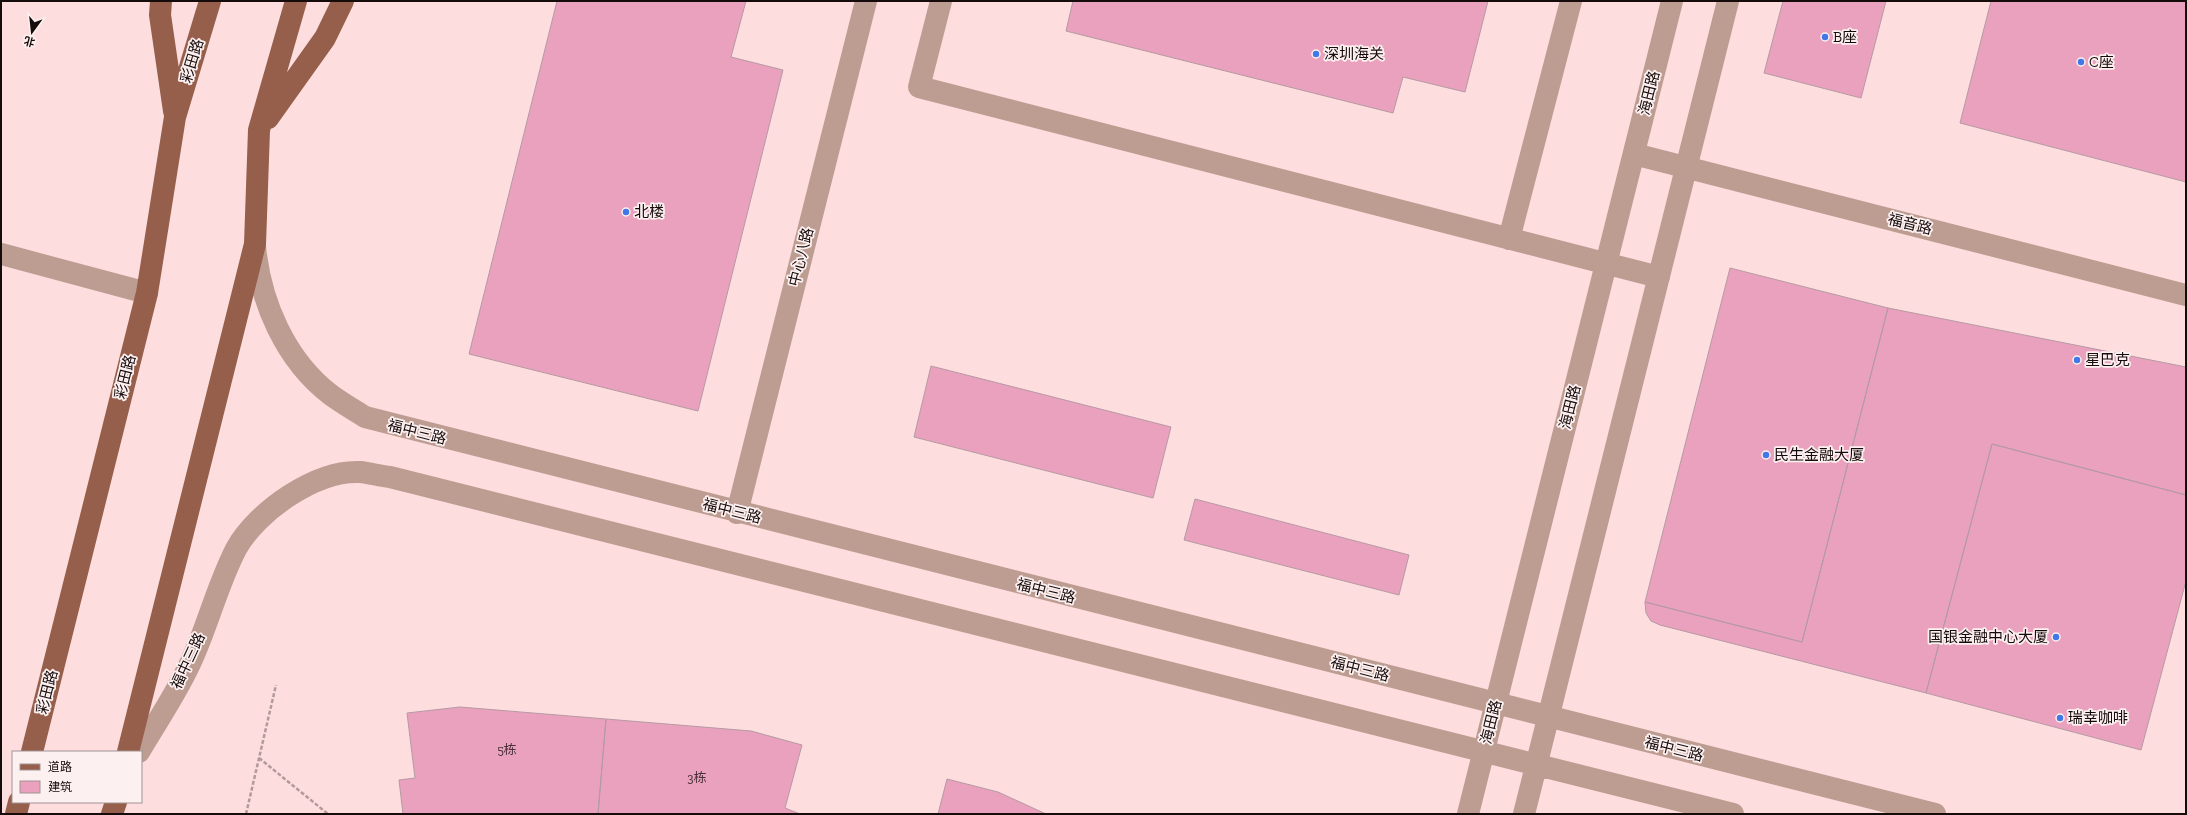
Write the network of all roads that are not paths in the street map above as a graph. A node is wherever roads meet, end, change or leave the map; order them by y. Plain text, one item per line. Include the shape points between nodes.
1 (161, 1) edge
2 (210, 1) edge
3 (296, 1) edge
4 (343, 1) edge
5 (866, 1) edge
6 (941, 1) edge
7 (1571, 1) edge
8 (1672, 1) edge
9 (1728, 1) edge
10 (175, 117) junction
11 (259, 130) junction
12 (1634, 154) junction
13 (1686, 167) junction
14 (1509, 239) junction
15 (255, 244) junction
16 (1, 254) edge
17 (1606, 263) junction
18 (1659, 277) junction
19 (147, 293) junction
20 (2186, 295) edge
21 (737, 513) junction
22 (1495, 703) junction
23 (1549, 717) junction
24 (32, 751) edge
25 (128, 751) edge
26 (140, 751) edge
27 (1484, 751) junction
28 (1536, 765) junction
29 (19, 803) edge
30 (116, 803) edge
31 (16, 814) edge
32 (112, 814) edge
33 (1468, 814) edge
34 (1524, 814) edge
35 (1733, 814) edge
36 (1935, 814) edge

1 - 10 main road via 160,15
2 - 10 main road, 彩田路
3 - 11 main road
4 - 11 main road via 325,38
5 - 21 street, 中心八路
6 - 14 street via 919,87
7 - 14 street
8 - 12 street, 海田路
9 - 13 street
10 - 19 main road, 彩田路
11 - 15 main road
12 - 13 street, 福音路
12 - 17 street, 海田路
13 - 18 street
13 - 20 street, 福音路
14 - 17 street
15 - 21 street, 福中三路 via 257,268 264,293 284,339 312,377 331,395 365,417 383,424
15 - 25 main road
16 - 19 street
17 - 18 street
17 - 22 street, 海田路
18 - 23 street
19 - 24 main road, 彩田路
21 - 22 street, 福中三路
22 - 23 street, 福中三路
22 - 27 street, 海田路
23 - 28 street
23 - 36 street, 福中三路
26 - 27 street, 福中三路 via 193,657 223,576 251,527 302,488 329,477 359,472 398,479
27 - 28 street, 福中三路
27 - 33 street, 海田路
28 - 34 street
28 - 35 street, 福中三路
29 - 31 main road
30 - 32 main road

